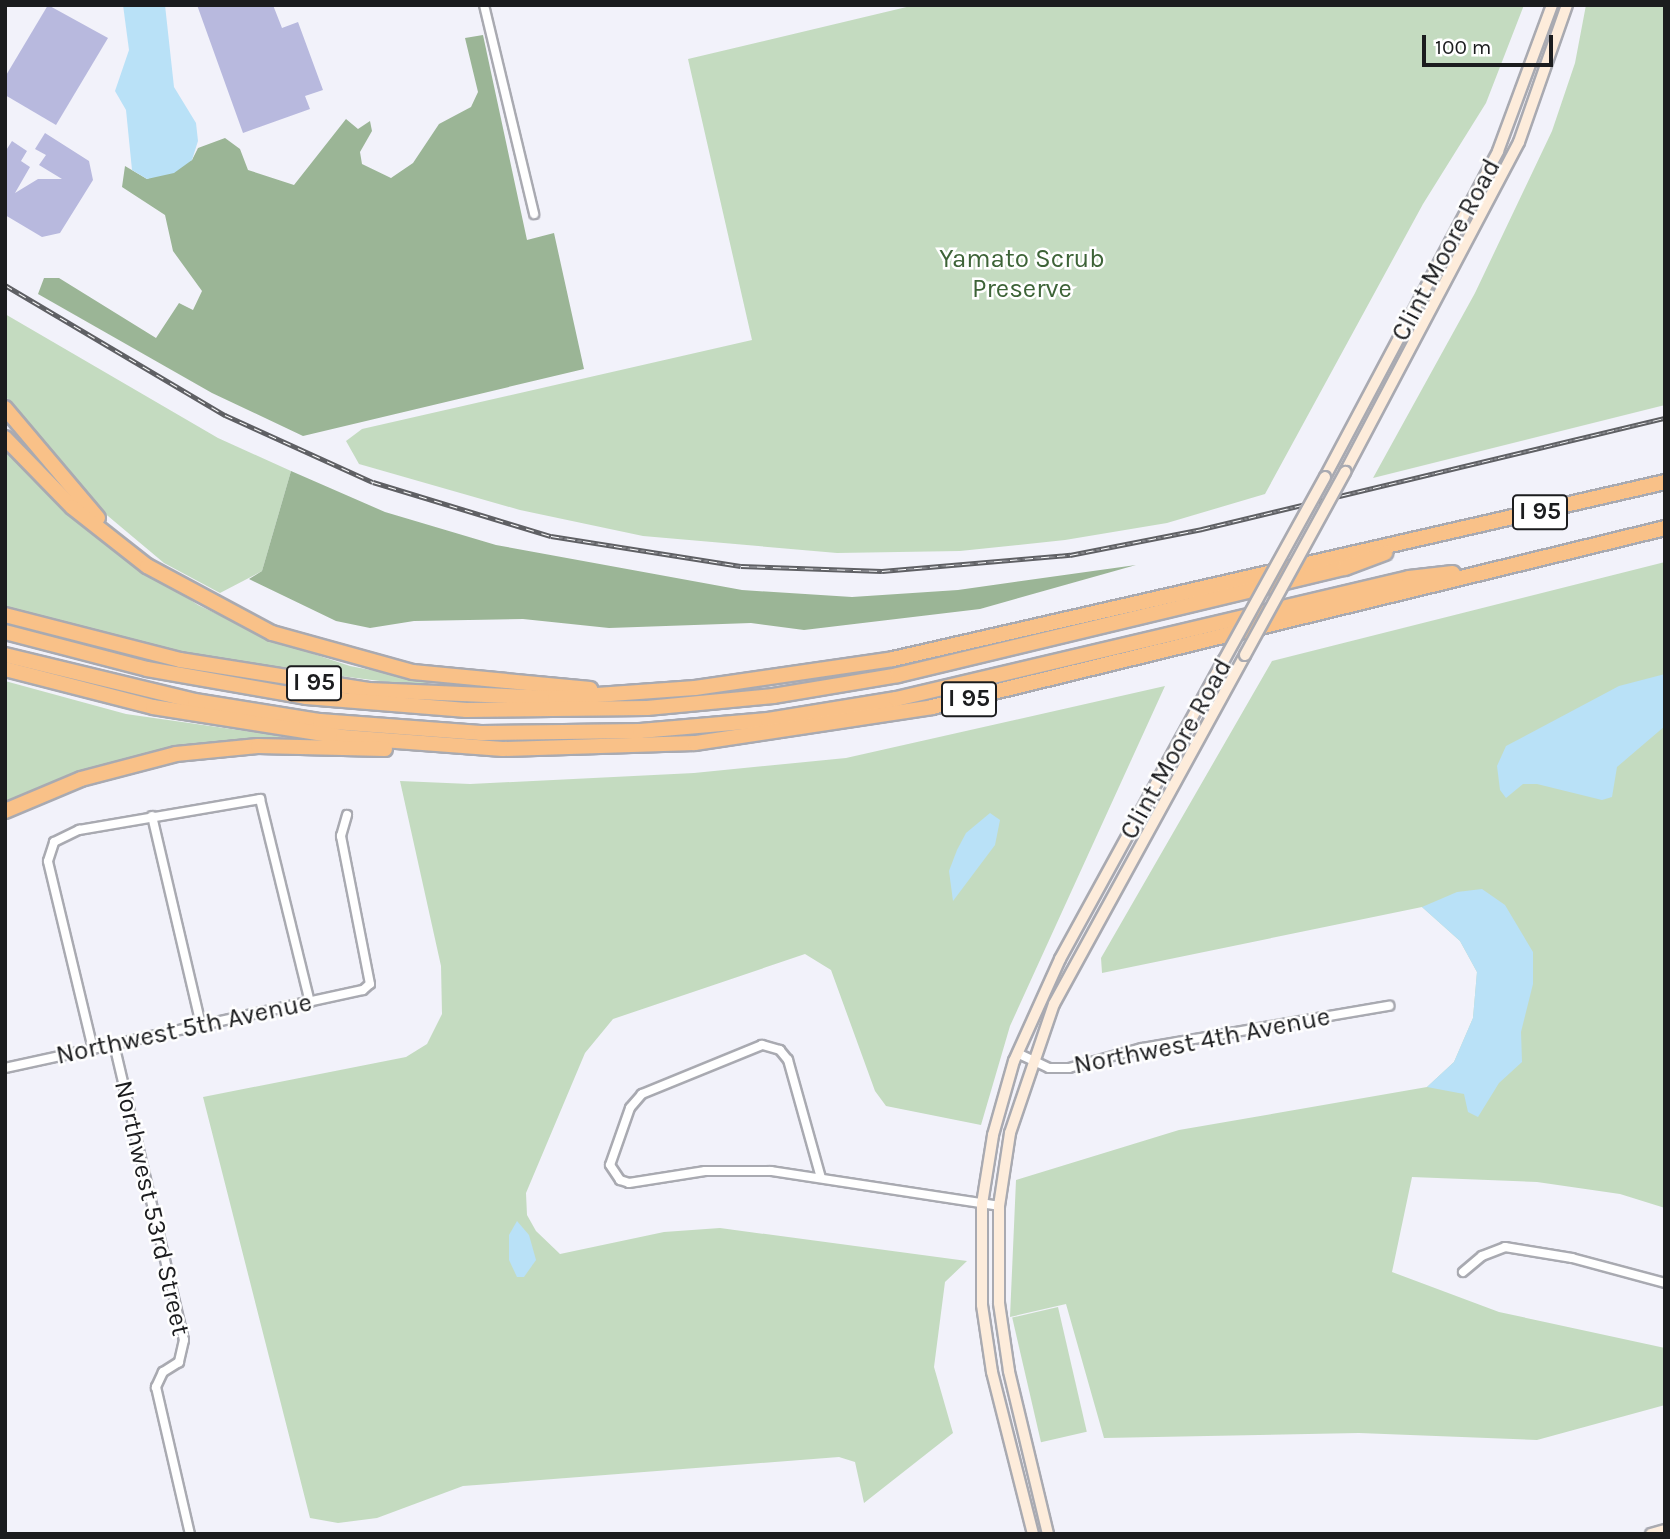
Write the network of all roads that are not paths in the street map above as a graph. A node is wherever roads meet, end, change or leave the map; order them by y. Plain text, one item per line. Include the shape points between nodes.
1 (484, 5) edge
2 (1552, 5) edge
3 (1567, 5) edge
4 (534, 214) dead end
5 (5, 408) edge
6 (5, 438) edge
7 (1665, 482) edge
8 (1665, 528) edge
9 (1416, 541) junction
10 (1489, 569) junction
11 (201, 599) junction
12 (5, 615) edge
13 (5, 632) edge
14 (5, 655) edge
15 (5, 669) edge
16 (629, 693) junction
17 (438, 747) junction
18 (5, 811) edge
19 (347, 815) dead end
20 (152, 816) junction
21 (310, 1002) junction
22 (1389, 1006) dead end
23 (201, 1025) junction
24 (114, 1044) junction
25 (93, 1049) junction
26 (1017, 1053) junction
27 (1031, 1060) junction
28 (5, 1068) edge
29 (821, 1178) junction
30 (982, 1204) junction
31 (999, 1206) junction
32 (1463, 1272) dead end
33 (1665, 1283) edge
34 (1024, 1435) junction
35 (1009, 1439) junction
36 (1665, 1531) edge
37 (190, 1534) edge
38 (1033, 1534) edge
39 (1048, 1534) edge
40 (1651, 1534) edge

1 - 4 street
2 - 26 street, Clint Moore Road, bridge via 1498,151 1060,960
3 - 27 street, Clint Moore Road, bridge via 1519,142 1066,982
5 - 11 highway via 90,511
6 - 11 highway via 96,528
7 - 9 highway, I 95
8 - 10 highway, I 95
9 - 13 highway via 1345,568 919,670 773,696 647,708 487,710 306,696 157,671
9 - 16 highway, I 95 via 893,660 740,684
10 - 14 highway via 1409,578 874,703 640,731 481,733 320,720 184,699
10 - 17 highway, I 95 via 854,722 652,746
11 - 16 highway via 272,633 380,666 468,680
12 - 16 highway, I 95 via 149,654 338,686 496,697
15 - 17 highway, I 95 via 216,719
17 - 18 highway via 258,746 192,752 89,776
19 - 21 street, Northwest 5th Avenue via 341,836 370,984 363,990
20 - 21 street via 260,799
20 - 23 street
20 - 25 street, Northwest 53rd Street via 79,830 49,849
21 - 23 street, Northwest 5th Avenue
22 - 27 street, Northwest 4th Avenue via 1142,1048 1069,1068
23 - 24 street, Northwest 5th Avenue
24 - 25 street, Northwest 5th Avenue
24 - 37 street, Northwest 53rd Street via 184,1340 183,1353 159,1378 157,1396
25 - 28 street, Northwest 5th Avenue
26 - 27 street, Northwest 4th Avenue
26 - 30 street, Clint Moore Road via 993,1135
27 - 31 street, Clint Moore Road via 1010,1133
29 - 29 street via 716,1170 629,1183 620,1181 610,1165 630,1108 642,1094 762,1045 780,1050 788,1060
29 - 30 street
30 - 31 street
30 - 35 street, Clint Moore Road via 983,1316
31 - 34 street, Clint Moore Road via 999,1303
32 - 33 street via 1482,1255 1504,1247 1572,1258
34 - 35 street
34 - 39 street, Clint Moore Road
35 - 38 street, Clint Moore Road
36 - 40 street

